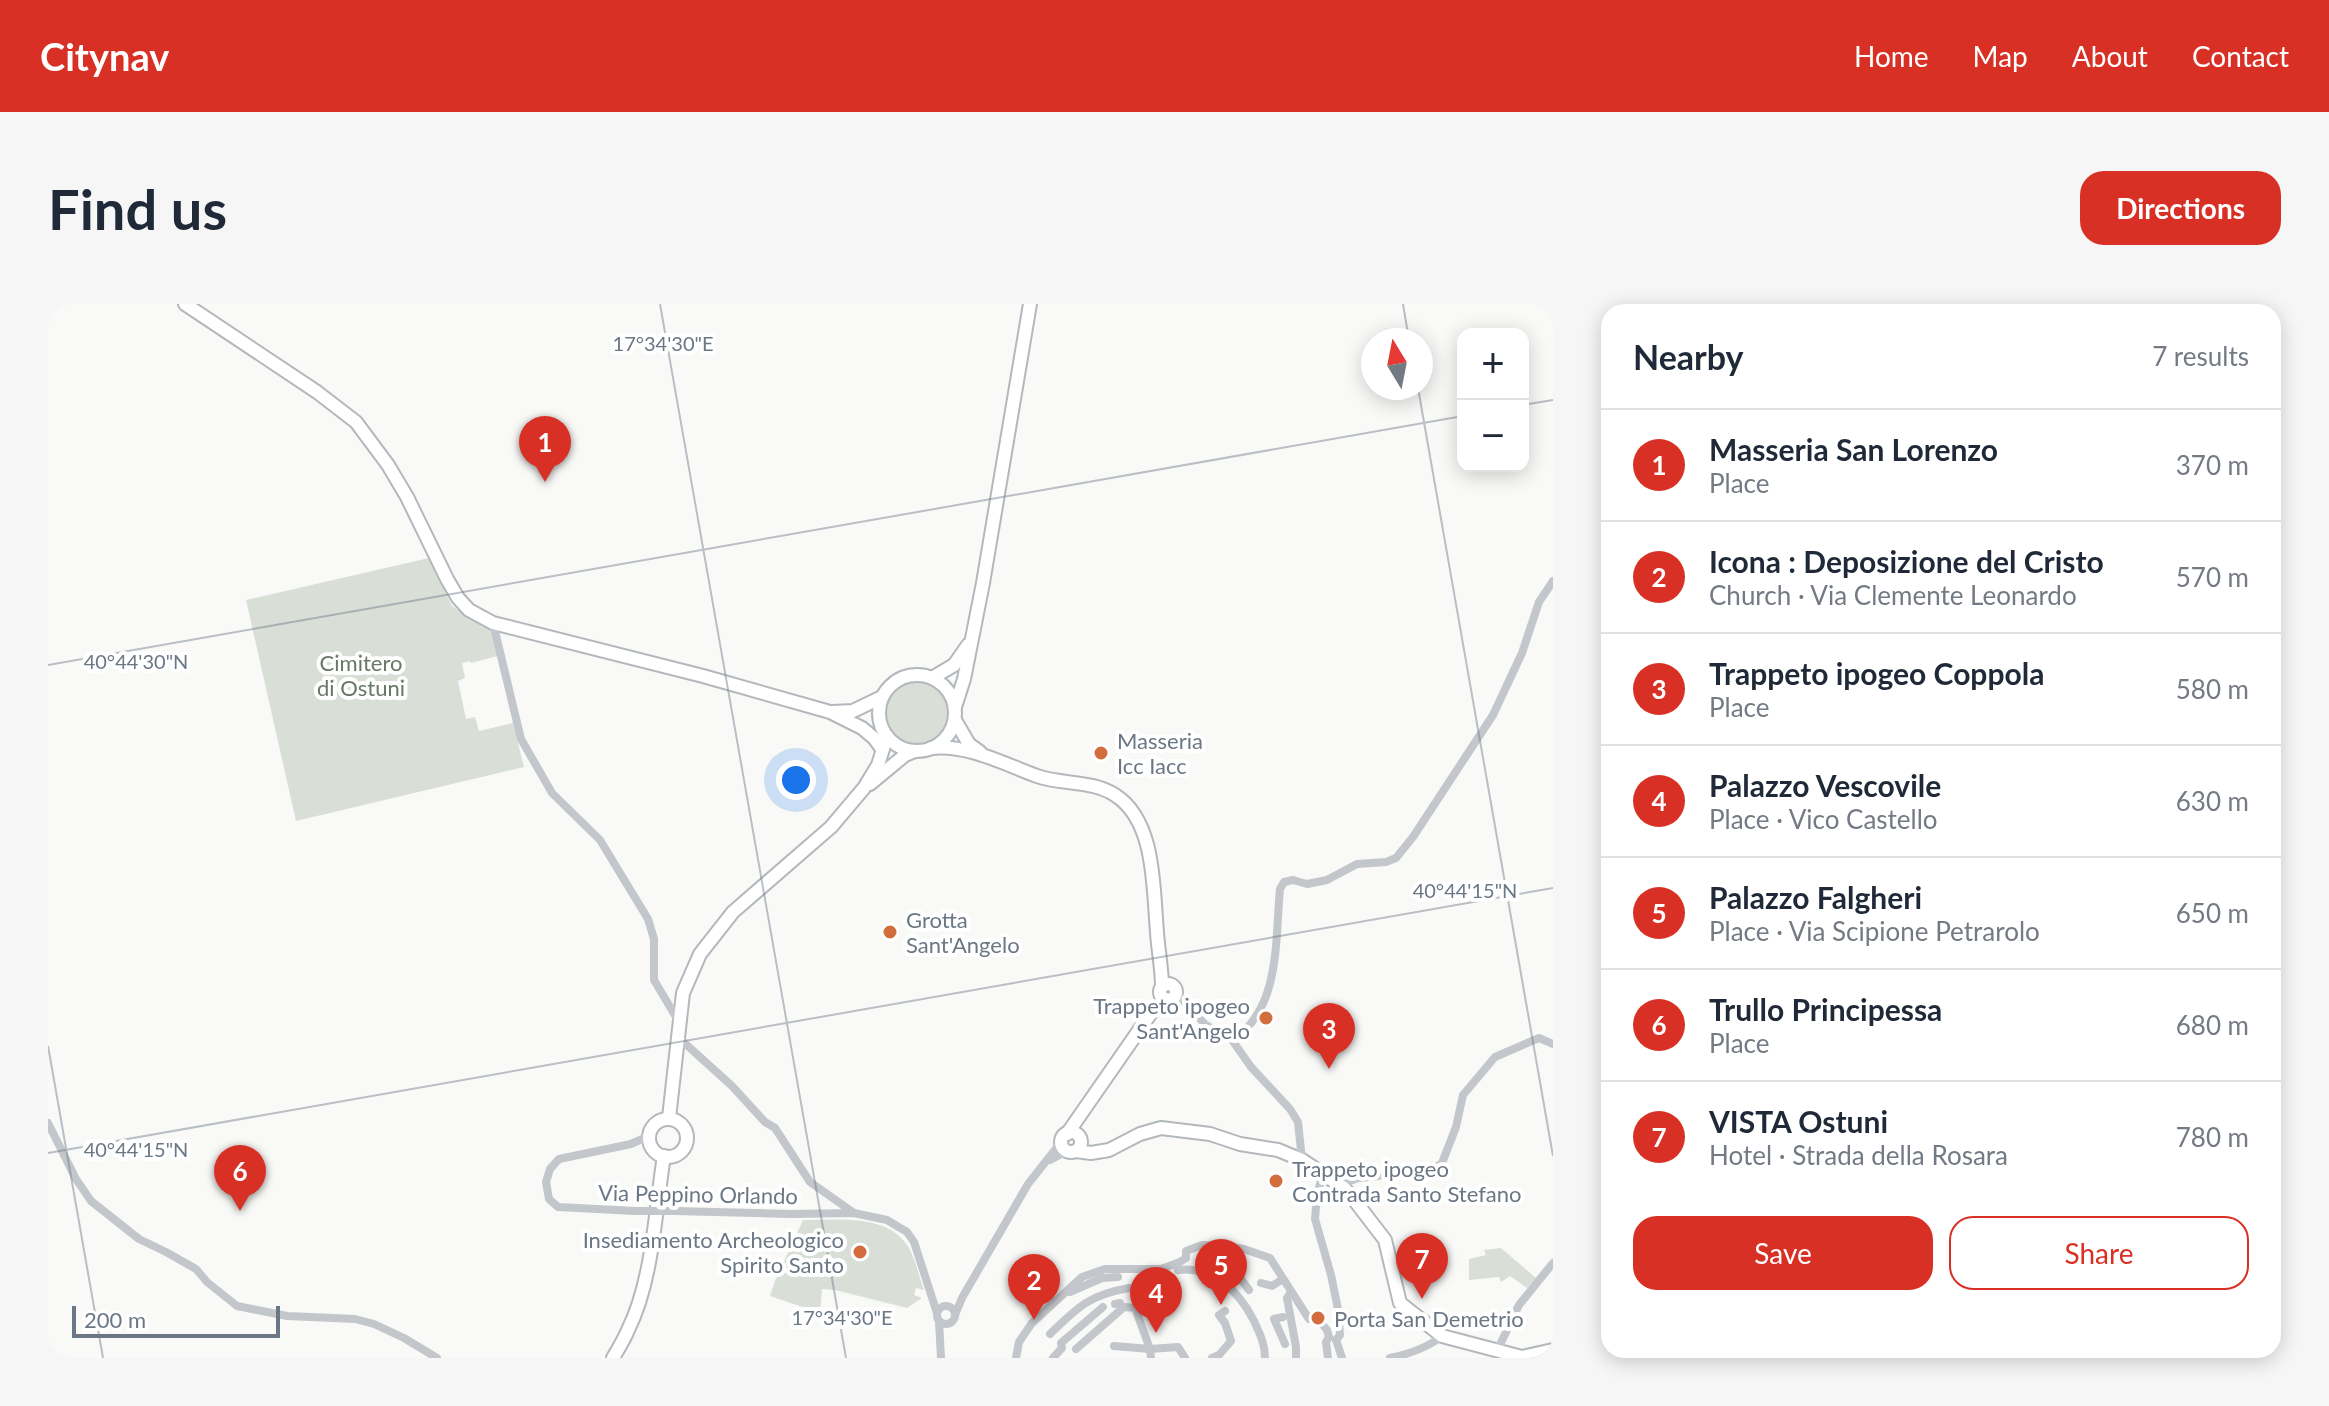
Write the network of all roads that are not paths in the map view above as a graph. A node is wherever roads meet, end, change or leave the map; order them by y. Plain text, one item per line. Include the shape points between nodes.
1 (185, 304) edge
2 (1030, 304) edge
3 (1553, 581) edge
4 (493, 623) junction
5 (973, 639) junction
6 (932, 678) junction
7 (882, 697) junction
8 (830, 712) junction
9 (955, 714) junction
10 (885, 739) junction
11 (931, 748) junction
12 (915, 751) junction
13 (989, 759) junction
14 (864, 788) junction
15 (1168, 993) junction
16 (680, 1022) junction
17 (679, 1038) junction
18 (1232, 1040) junction
19 (1553, 1044) edge
20 (669, 1118) junction
21 (48, 1123) edge
22 (649, 1136) junction
23 (1072, 1142) junction
24 (664, 1156) junction
25 (1302, 1160) junction
26 (1323, 1174) junction
27 (1344, 1188) junction
28 (854, 1213) junction
29 (1213, 1245) junction
30 (1248, 1251) junction
31 (1553, 1263) edge
32 (1239, 1264) junction
33 (1174, 1268) junction
34 (1118, 1277) dead end
35 (1283, 1279) junction
36 (1272, 1286) junction
37 (1254, 1287) junction
38 (1129, 1288) dead end
39 (1066, 1291) junction
40 (1289, 1295) junction
41 (962, 1298) junction
42 (1241, 1298) junction
43 (1103, 1307) dead end
44 (940, 1310) junction
45 (1225, 1311) dead end
46 (1283, 1317) dead end
47 (953, 1319) junction
48 (1273, 1327) junction
49 (1259, 1333) junction
50 (1050, 1334) dead end
51 (1331, 1336) junction
52 (1442, 1336) junction
53 (1285, 1344) dead end
54 (1114, 1346) dead end
55 (1132, 1346) junction
56 (1076, 1349) dead end
57 (1553, 1350) edge
58 (1497, 1351) junction
59 (1153, 1352) edge
60 (1056, 1357) edge
61 (437, 1358) edge
62 (613, 1358) edge
63 (941, 1358) edge
64 (1016, 1358) edge
65 (1127, 1358) edge
66 (1185, 1358) edge
67 (1212, 1358) edge
68 (1265, 1358) edge
69 (1296, 1358) edge
70 (1328, 1358) edge
71 (1342, 1358) edge
72 (1390, 1358) edge
73 (1522, 1358) edge

1 - 4 street via 356,422 388,465 458,598
2 - 5 street
3 - 18 street via 1539,602 1493,715 1396,858 1357,864 1327,880 1284,882 1265,998 1257,1017
4 - 8 street
4 - 16 street via 521,739 552,793 600,840 648,919 654,939 654,980
5 - 6 street via 954,665
5 - 9 street
6 - 7 street via 898,680
6 - 9 street via 951,695
7 - 8 street via 853,711
7 - 10 street
8 - 10 street
9 - 11 street via 950,732
9 - 13 street via 969,744
10 - 12 street
10 - 14 street
11 - 12 street
11 - 13 street via 961,748
12 - 14 street
13 - 15 street via 1043,778 1097,786 1127,806 1146,841 1152,868
14 - 16 street via 831,827 733,912 700,954 683,993
15 - 18 street
15 - 23 street via 1154,1002 1078,1117
16 - 17 street
17 - 20 street
17 - 28 street via 775,1128 810,1182
18 - 25 street via 1298,1122
19 - 27 street via 1539,1038 1488,1064 1463,1095 1446,1158 1436,1167 1358,1178
20 - 22 street via 653,1125
20 - 24 street via 681,1123 687,1140 682,1152
21 - 61 street via 91,1201 139,1239 196,1269 237,1306 287,1316 355,1319
22 - 24 street via 654,1151
22 - 28 street, Via Peppino Orlando, bridge via 559,1159 546,1182 549,1199 558,1207 635,1211
23 - 25 street via 1091,1153 1161,1128 1210,1134
23 - 41 street, Via Peppino Orlando via 1028,1184
24 - 62 street via 641,1291 630,1328
25 - 26 street
26 - 27 street
26 - 51 street via 1315,1219 1338,1309 1340,1335
27 - 52 street via 1385,1240 1400,1303
28 - 44 street, Via Peppino Orlando via 887,1220 907,1232
29 - 30 street
29 - 32 street via 1214,1256
29 - 33 street via 1186,1251 1186,1258
30 - 32 street
30 - 35 street via 1270,1258
31 - 58 street via 1519,1305
32 - 37 street via 1237,1274
33 - 39 street via 1105,1269 1080,1278
33 - 42 street via 1217,1278
34 - 39 street
35 - 36 street
35 - 40 street
36 - 37 street
36 - 40 street
37 - 42 street
38 - 50 street via 1086,1301
39 - 64 street via 1032,1323
40 - 51 street
40 - 69 street
41 - 44 street
41 - 47 street, Via Peppino Orlando
42 - 49 street
43 - 60 street via 1061,1343
44 - 47 street via 953,1310
44 - 47 street via 946,1325
44 - 63 street, Via Peppino Orlando
45 - 67 street via 1219,1315 1231,1341
46 - 48 street via 1274,1319
47 - 63 street, Via Peppino Orlando
48 - 49 street
48 - 53 street
49 - 68 street
51 - 70 street via 1326,1342
51 - 71 street
52 - 58 street
52 - 72 street
54 - 55 street
55 - 59 street
55 - 65 street
56 - 59 street via 1124,1307 1135,1308
57 - 73 street
58 - 73 street
59 - 66 street via 1178,1347

